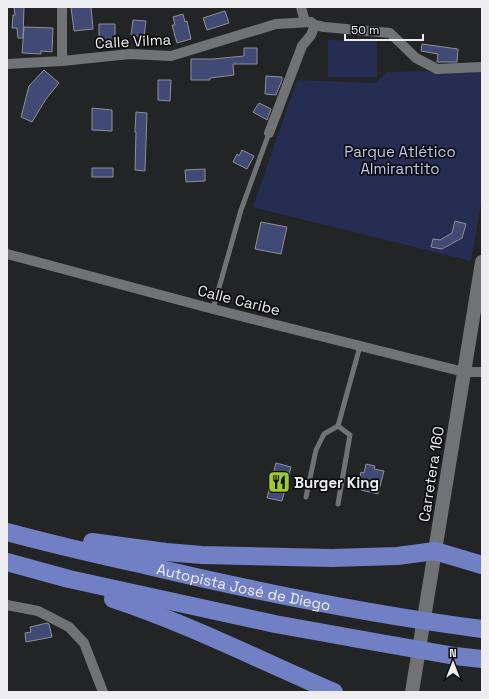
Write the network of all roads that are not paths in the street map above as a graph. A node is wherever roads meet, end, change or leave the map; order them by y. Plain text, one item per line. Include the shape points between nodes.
1 (62, 7) edge
2 (301, 7) edge
3 (305, 22) junction
4 (315, 25) junction
5 (62, 61) junction
6 (7, 64) edge
7 (482, 67) edge
8 (269, 133) joint
9 (7, 254) edge
10 (482, 262) edge
11 (213, 309) junction
12 (360, 346) junction
13 (464, 372) junction
14 (482, 372) edge
15 (338, 426) junction
16 (306, 497) dead end
17 (338, 504) dead end
18 (7, 532) edge
19 (40, 541) junction
20 (435, 552) junction
21 (7, 562) edge
22 (482, 565) edge
23 (69, 579) junction
24 (7, 605) edge
25 (482, 629) edge
26 (482, 659) edge
27 (103, 692) edge
28 (334, 692) edge
29 (412, 692) edge

1 - 5 street
2 - 3 street
3 - 4 street, Calle Vilma
3 - 5 street, Calle Vilma via 276,24 171,56 130,54
4 - 7 street, Calle Vilma via 390,33 416,58 437,69
4 - 8 street via 302,46
5 - 6 street, Calle Vilma
8 - 11 lane via 241,210
9 - 11 street, Calle Caribe
10 - 13 street, Carretera 160
11 - 12 street, Calle Caribe
12 - 13 street, Calle Caribe
12 - 15 lane
13 - 14 street, Calle Caribe
13 - 20 street, Carretera 160
15 - 16 lane via 324,434 316,450
15 - 17 lane via 350,436
18 - 19 highway, Autopista José de Diego
19 - 20 highway via 71,539 202,555 332,558
19 - 25 highway, Autopista José de Diego via 313,602
20 - 22 highway
20 - 29 street, Carretera 160
21 - 23 highway, Autopista José de Diego
23 - 26 highway, Autopista José de Diego via 275,624
23 - 28 highway via 82,588 140,608
24 - 27 street via 38,611 69,627 84,643

